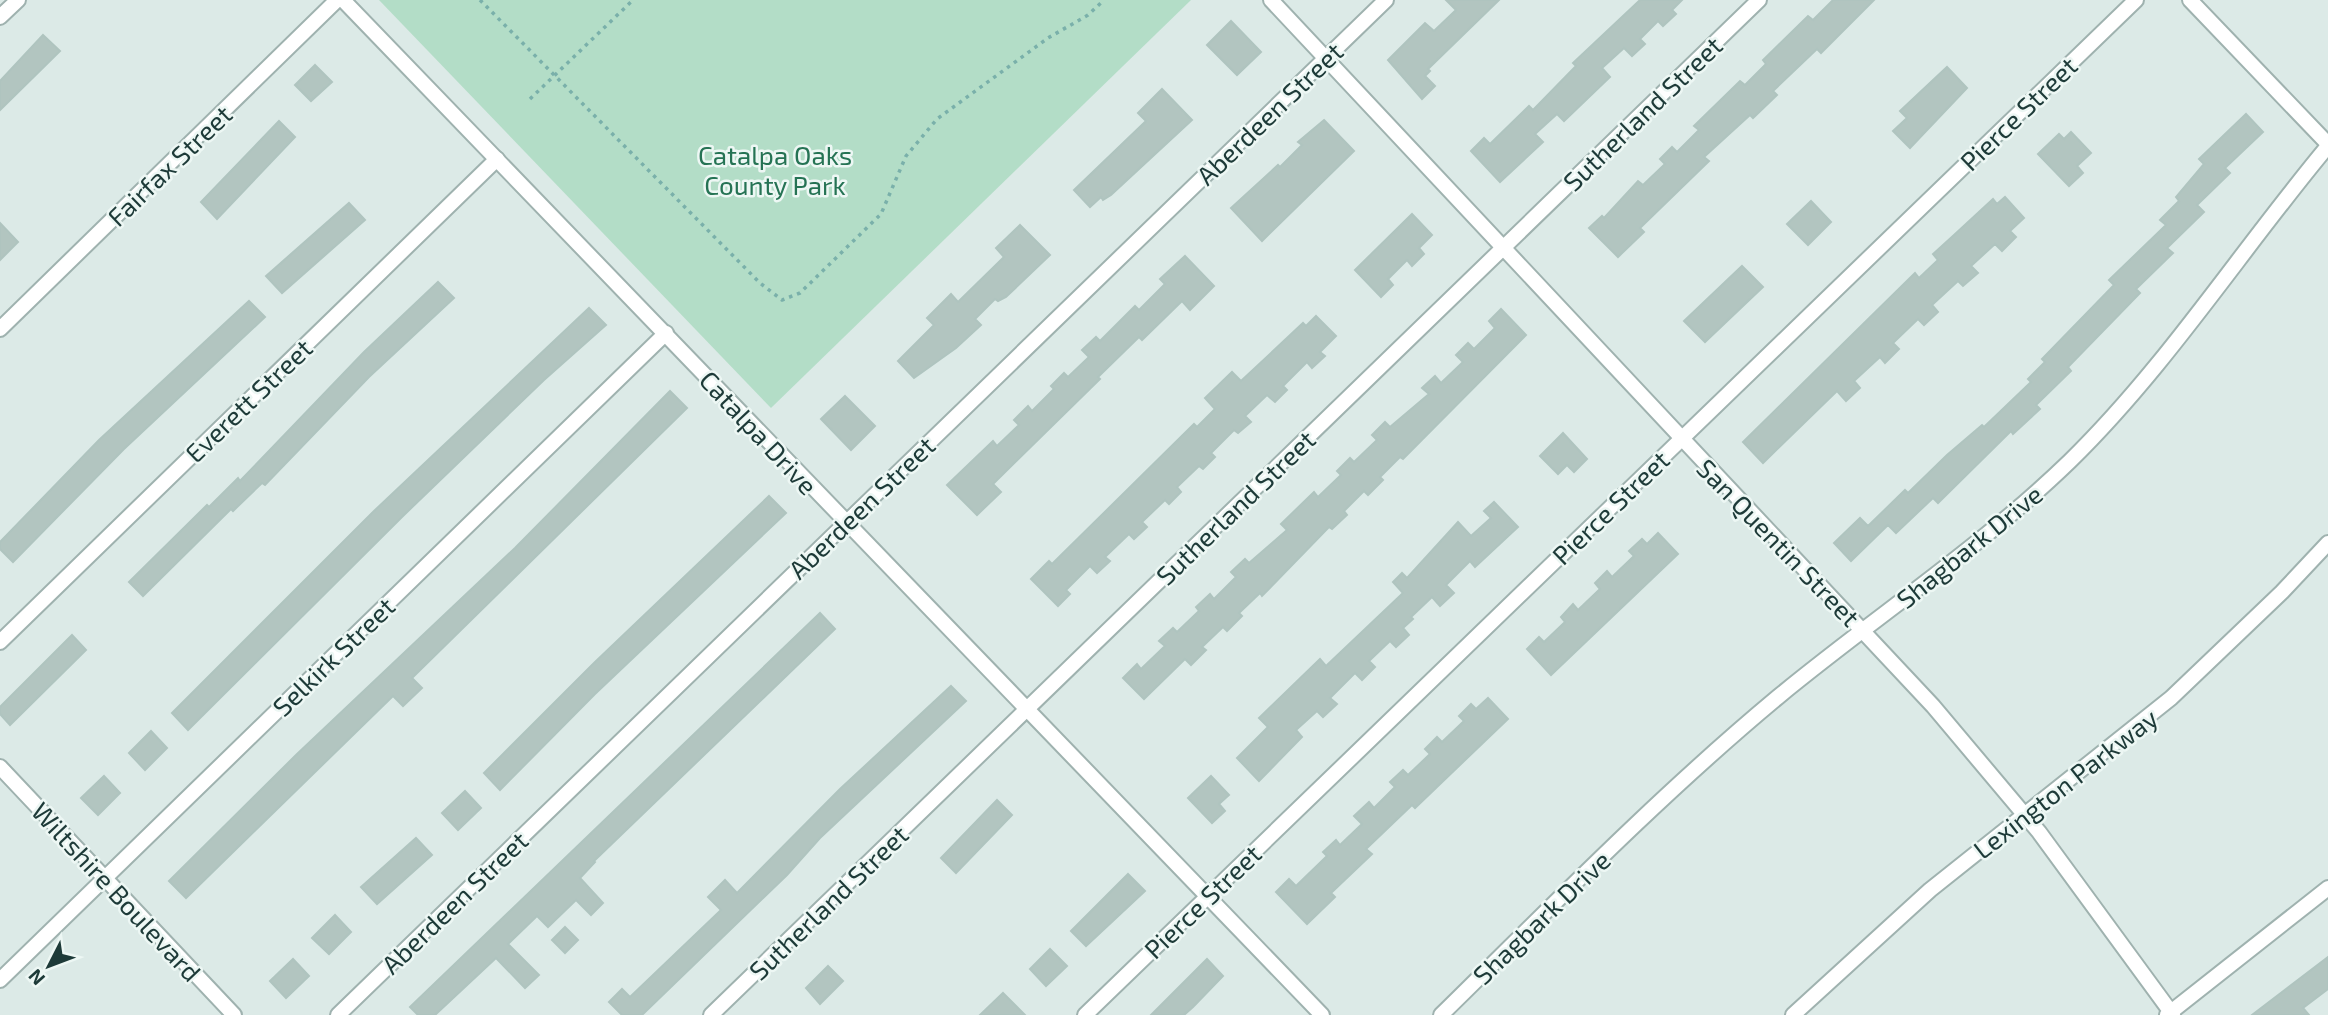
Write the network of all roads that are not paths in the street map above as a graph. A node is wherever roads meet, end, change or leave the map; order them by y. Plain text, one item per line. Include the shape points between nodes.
1 (18, 0) edge
2 (337, 0) edge
3 (343, 0) edge
4 (1271, 0) edge
5 (1386, 0) edge
6 (1759, 0) edge
7 (2136, 0) edge
8 (2190, 0) edge
9 (0, 17) edge
10 (1326, 58) junction
11 (2328, 145) edge
12 (497, 159) junction
13 (1503, 248) junction
14 (0, 329) edge
15 (666, 333) junction
16 (1681, 439) junction
17 (845, 521) junction
18 (2328, 542) edge
19 (1864, 631) junction
20 (0, 642) edge
21 (1027, 708) junction
22 (0, 767) edge
23 (2025, 815) junction
24 (105, 877) junction
25 (2328, 888) edge
26 (1207, 897) junction
27 (0, 980) edge
28 (2170, 1014) edge
29 (234, 1015) edge
30 (338, 1015) edge
31 (711, 1015) edge
32 (1085, 1015) edge
33 (1322, 1015) edge
34 (1441, 1015) edge
35 (1793, 1015) edge

1 - 9 street
2 - 14 street, Fairfax Street
3 - 12 street, Catalpa Drive
4 - 10 street, San Quentin Street
5 - 10 street, Aberdeen Street
6 - 13 street, Sutherland Street
7 - 16 street, Pierce Street
8 - 11 street
10 - 13 street, San Quentin Street
10 - 17 street, Aberdeen Street
11 - 19 street, Shagbark Drive via 2165,355 2094,436 1980,542
12 - 15 street, Catalpa Drive
12 - 20 street, Everett Street
13 - 16 street, San Quentin Street
13 - 21 street, Sutherland Street
15 - 17 street, Catalpa Drive
15 - 24 street, Selkirk Street
16 - 19 street, San Quentin Street
16 - 26 street, Pierce Street
17 - 21 street, Catalpa Drive
17 - 30 street, Aberdeen Street
18 - 23 street, Lexington Parkway via 2171,698
19 - 23 street, San Quentin Street
19 - 34 street, Shagbark Drive via 1781,695 1683,781
21 - 26 street, Catalpa Drive
21 - 31 street, Sutherland Street
22 - 24 street, Wiltshire Boulevard
23 - 28 street, San Quentin Street
23 - 35 street, Lexington Parkway via 1884,929
24 - 27 street, Selkirk Street
24 - 29 street, Wiltshire Boulevard
25 - 28 street
26 - 32 street, Pierce Street
26 - 33 street, Catalpa Drive

